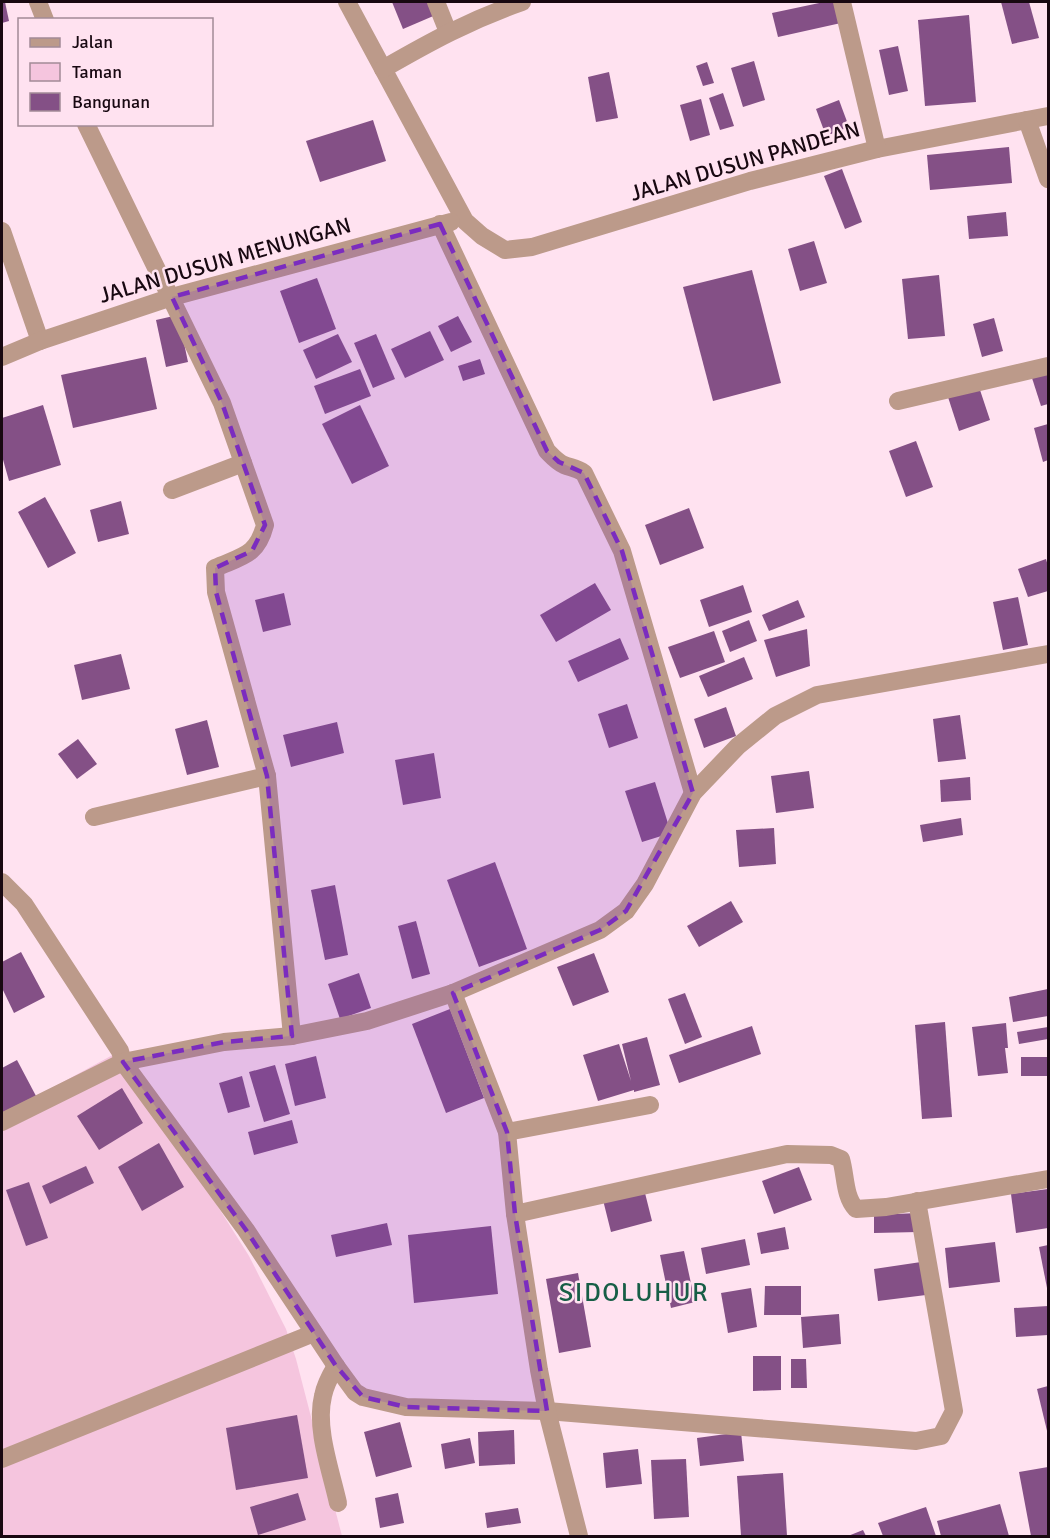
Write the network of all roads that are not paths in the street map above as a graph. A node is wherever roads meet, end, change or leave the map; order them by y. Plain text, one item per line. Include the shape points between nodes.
1 (38, 2) edge
2 (347, 2) edge
3 (436, 2) edge
4 (522, 2) edge
5 (842, 2) edge
6 (44, 18) edge
7 (448, 32) junction
8 (383, 69) junction
9 (1048, 116) edge
10 (1027, 120) junction
11 (87, 126) edge
12 (877, 149) junction
13 (1048, 179) edge
14 (465, 221) junction
15 (440, 224) junction
16 (2, 231) edge
17 (172, 297) junction
18 (40, 341) junction
19 (2, 357) edge
20 (1048, 366) edge
21 (898, 400) dead end
22 (243, 462) junction
23 (171, 490) dead end
24 (1048, 654) edge
25 (267, 776) junction
26 (693, 793) junction
27 (94, 817) dead end
28 (4, 887) edge
29 (453, 993) junction
30 (292, 1036) junction
31 (123, 1062) junction
32 (650, 1105) dead end
33 (2, 1122) edge
34 (507, 1132) junction
35 (1048, 1179) edge
36 (917, 1201) junction
37 (515, 1214) junction
38 (314, 1332) junction
39 (336, 1366) junction
40 (547, 1412) junction
41 (2, 1459) edge
42 (338, 1503) dead end
43 (579, 1536) edge

1 - 6 street
2 - 8 street
3 - 7 street
4 - 7 street
5 - 12 street
7 - 8 street
8 - 14 street
9 - 10 street, JALAN DUSUN PANDEAN
10 - 12 street, JALAN DUSUN PANDEAN
10 - 13 street
11 - 17 street
12 - 14 street, JALAN DUSUN PANDEAN via 750,181 532,247 505,250
14 - 15 street, JALAN DUSUN MENUNGAN
15 - 17 street, JALAN DUSUN MENUNGAN
15 - 26 street via 547,451 559,462 584,473 622,551
16 - 18 street
17 - 18 street, JALAN DUSUN MENUNGAN
17 - 22 street via 222,403
18 - 19 street, JALAN DUSUN MENUNGAN
20 - 21 street
22 - 23 street
22 - 25 street via 265,525 261,541 252,551 215,568 216,592
24 - 26 street via 817,695 775,716 738,746
25 - 27 street
25 - 30 street
26 - 29 street via 645,884 626,911 600,930
28 - 31 street via 24,903
29 - 30 street via 367,1021
29 - 34 street
30 - 31 street via 224,1042
31 - 33 street
31 - 38 street via 246,1230
32 - 34 street
34 - 37 street
35 - 36 street
36 - 37 street via 856,1209 848,1196 842,1159 787,1154
36 - 40 street via 954,1411 941,1436 916,1441
37 - 40 street
38 - 39 street
38 - 41 street
39 - 40 street via 363,1397 406,1407
39 - 42 street via 327,1383 321,1412
40 - 43 street

